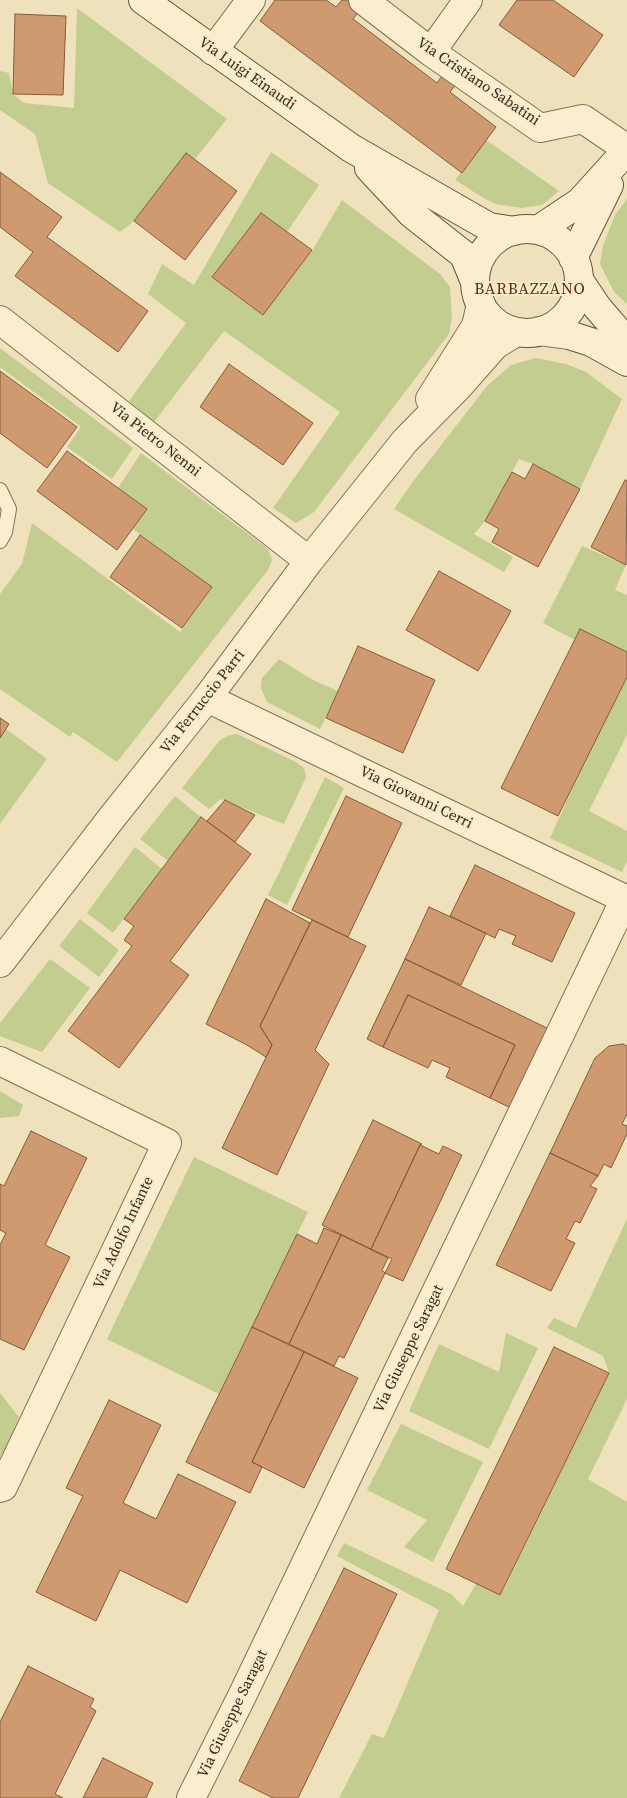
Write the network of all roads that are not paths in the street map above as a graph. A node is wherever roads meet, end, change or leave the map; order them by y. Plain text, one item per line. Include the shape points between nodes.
1 (143, 0) edge
2 (251, 0) edge
3 (362, 0) edge
4 (468, 0) edge
5 (213, 51) junction
6 (432, 52) junction
7 (351, 148) junction
8 (627, 150) edge
9 (526, 231) junction
10 (576, 269) junction
11 (478, 293) junction
12 (0, 320) edge
13 (528, 332) junction
14 (627, 342) edge
15 (627, 362) edge
16 (405, 441) junction
17 (0, 490) edge
18 (0, 541) edge
19 (309, 561) junction
20 (207, 698) junction
21 (625, 899) joint
22 (0, 963) edge
23 (0, 1061) edge
24 (0, 1488) edge
25 (191, 1798) edge

1 - 5 street, Via Luigi Einaudi
2 - 5 street
3 - 6 street, Via Cristiano Sabatini
4 - 6 street
5 - 7 street, Via Luigi Einaudi
6 - 8 street, Via Cristiano Sabatini via 540,128 583,119
7 - 9 street, Via Luigi Einaudi via 489,227
7 - 11 street, Via Luigi Einaudi via 412,214 464,255
8 - 9 street via 580,202
8 - 10 street via 594,214
9 - 10 street via 552,236 565,245
9 - 11 street via 499,237 486,249 478,265
10 - 13 street via 576,297 568,313 555,325
10 - 14 street via 597,307
11 - 13 street via 496,322
11 - 16 street, Via Ferruccio Parri via 476,326
12 - 19 street, Via Pietro Nenni
13 - 15 street via 569,335 591,342
13 - 16 street, Via Ferruccio Parri via 495,345
16 - 19 street, Via Ferruccio Parri
17 - 18 lane via 10,509
19 - 20 street, Via Ferruccio Parri
20 - 21 street, Via Giovanni Cerri
20 - 22 street, Via Ferruccio Parri
21 - 25 street, Via Giuseppe Saragat
23 - 24 street, Via Adolfo Infante via 167,1143

